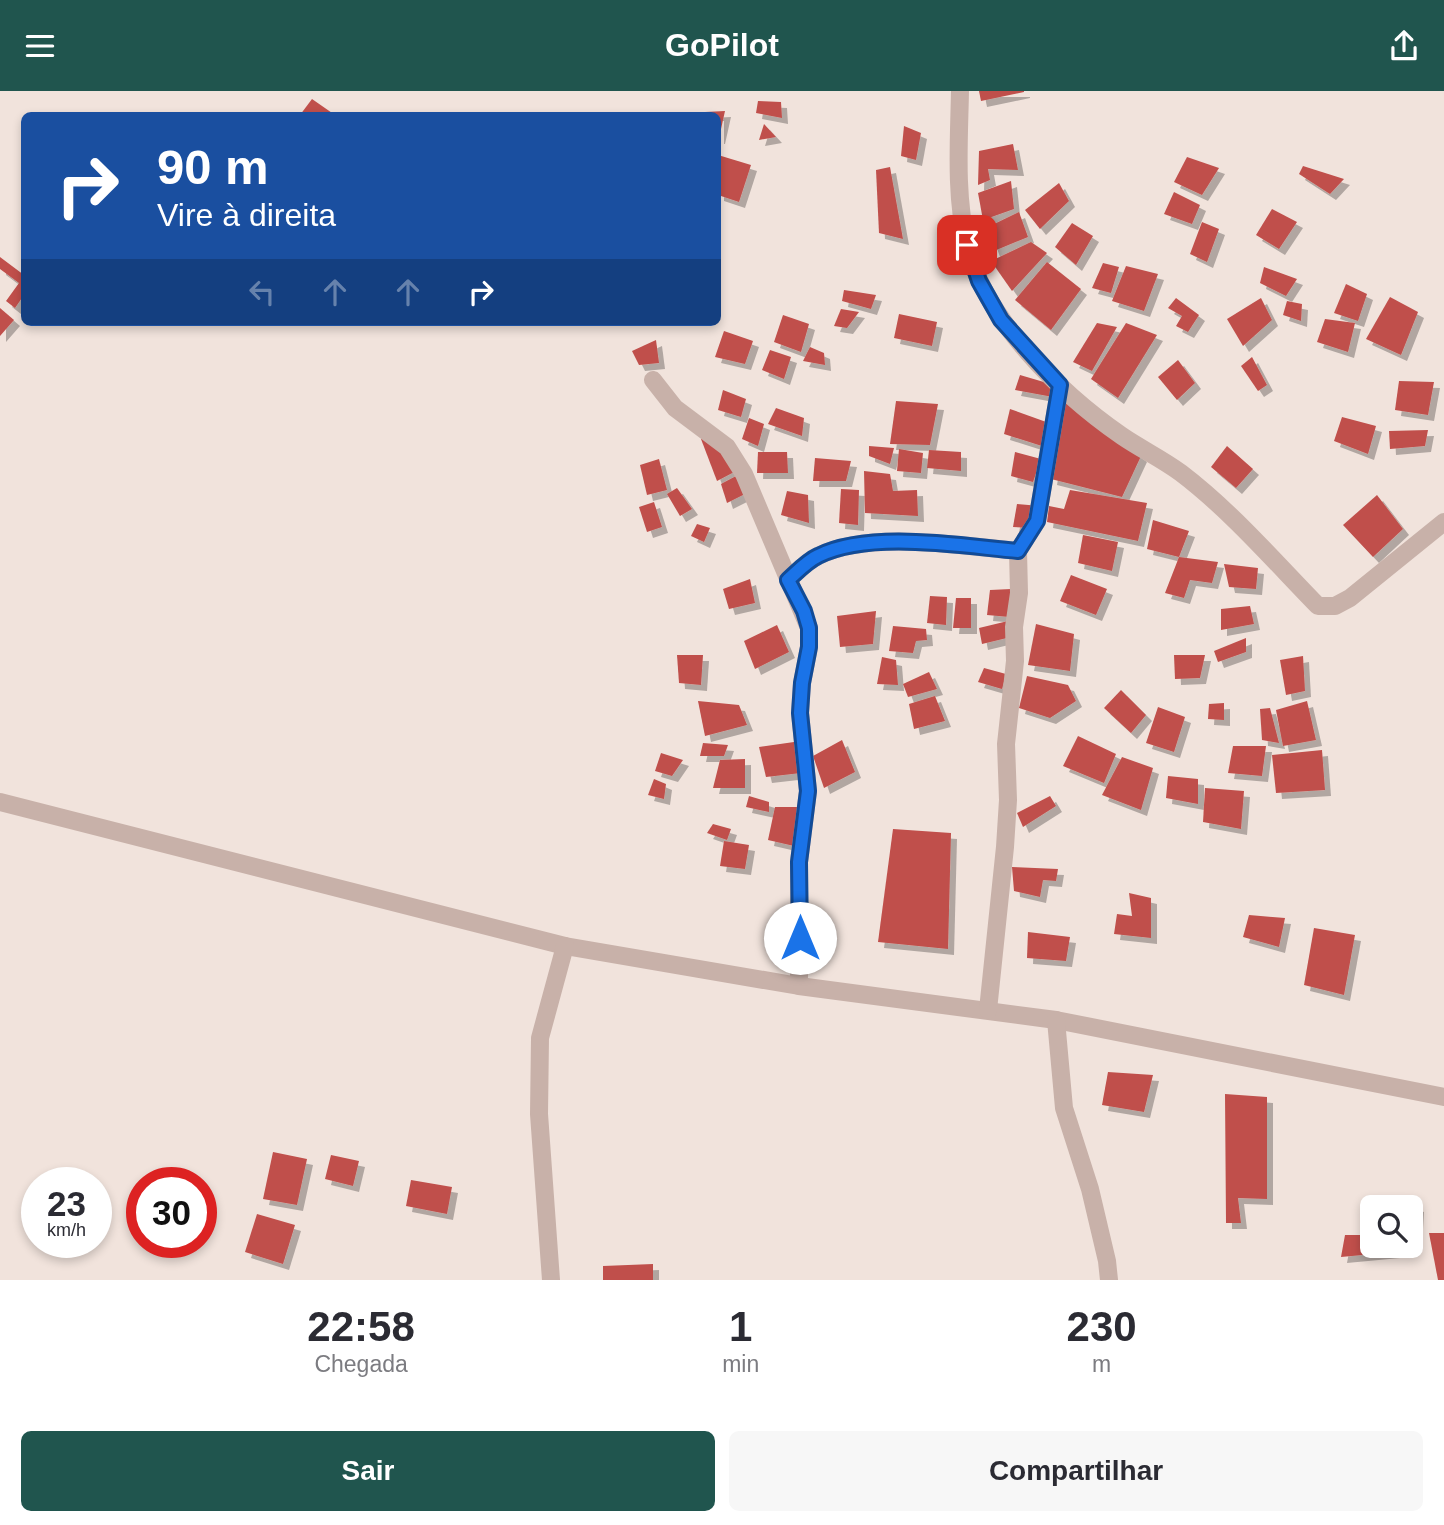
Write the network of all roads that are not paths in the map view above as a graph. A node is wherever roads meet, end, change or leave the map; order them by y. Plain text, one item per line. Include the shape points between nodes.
1 (961, 91) edge
2 (653, 380) dead end
3 (1060, 385) junction
4 (1444, 522) edge
5 (1018, 551) junction
6 (788, 580) junction
7 (0, 802) edge
8 (565, 946) junction
9 (799, 986) junction
10 (988, 1010) junction
11 (1056, 1020) junction
12 (1444, 1097) edge
13 (551, 1280) edge
14 (1109, 1280) edge

1 - 3 street via 958,177 967,245 979,281 1001,320
2 - 6 street via 674,408 727,447 744,474
3 - 4 street via 1121,435 1181,473 1318,606 1335,606 1350,598
3 - 5 street via 1037,521
5 - 6 street via 910,542 856,544 816,556
5 - 10 street via 1015,661 1006,744 1006,824
6 - 9 street via 809,628 800,713 808,791 799,862
7 - 8 street
8 - 9 street
8 - 13 street via 540,1038
9 - 10 street
10 - 11 street
11 - 12 street
11 - 14 street via 1064,1108 1090,1189

